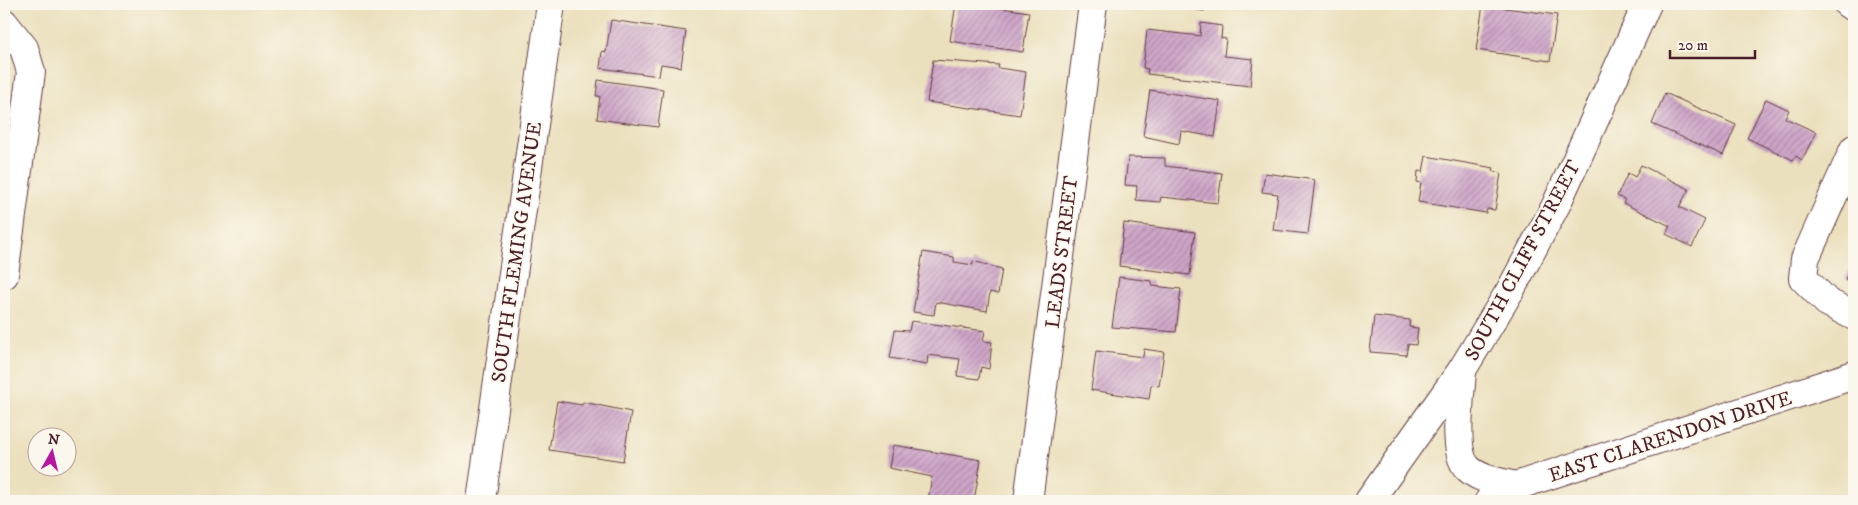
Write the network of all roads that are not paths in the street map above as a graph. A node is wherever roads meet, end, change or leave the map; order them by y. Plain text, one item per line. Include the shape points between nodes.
1 (551, 4) edge
2 (1093, 4) edge
3 (1647, 4) edge
4 (1848, 4) edge
5 (1854, 7) edge
6 (4, 23) edge
7 (1854, 150) edge
8 (11, 178) edge
9 (4, 275) edge
10 (1854, 316) edge
11 (1462, 370) junction
12 (1854, 375) edge
13 (1516, 486) junction
14 (481, 501) edge
15 (1028, 501) edge
16 (1369, 501) edge
17 (1488, 501) edge

1 - 14 street, SOUTH FLEMING AVENUE
2 - 15 street, LEADS STREET
3 - 11 street, SOUTH CLIFF STREET via 1556,205
4 - 5 street
6 - 8 street via 24,48 31,72
7 - 10 street via 1805,259 1803,278 1827,302
8 - 9 street
11 - 13 street via 1458,444 1465,466 1479,476
11 - 16 street, SOUTH CLIFF STREET
12 - 13 street, EAST CLARENDON DRIVE
13 - 17 street, EAST CLARENDON DRIVE

